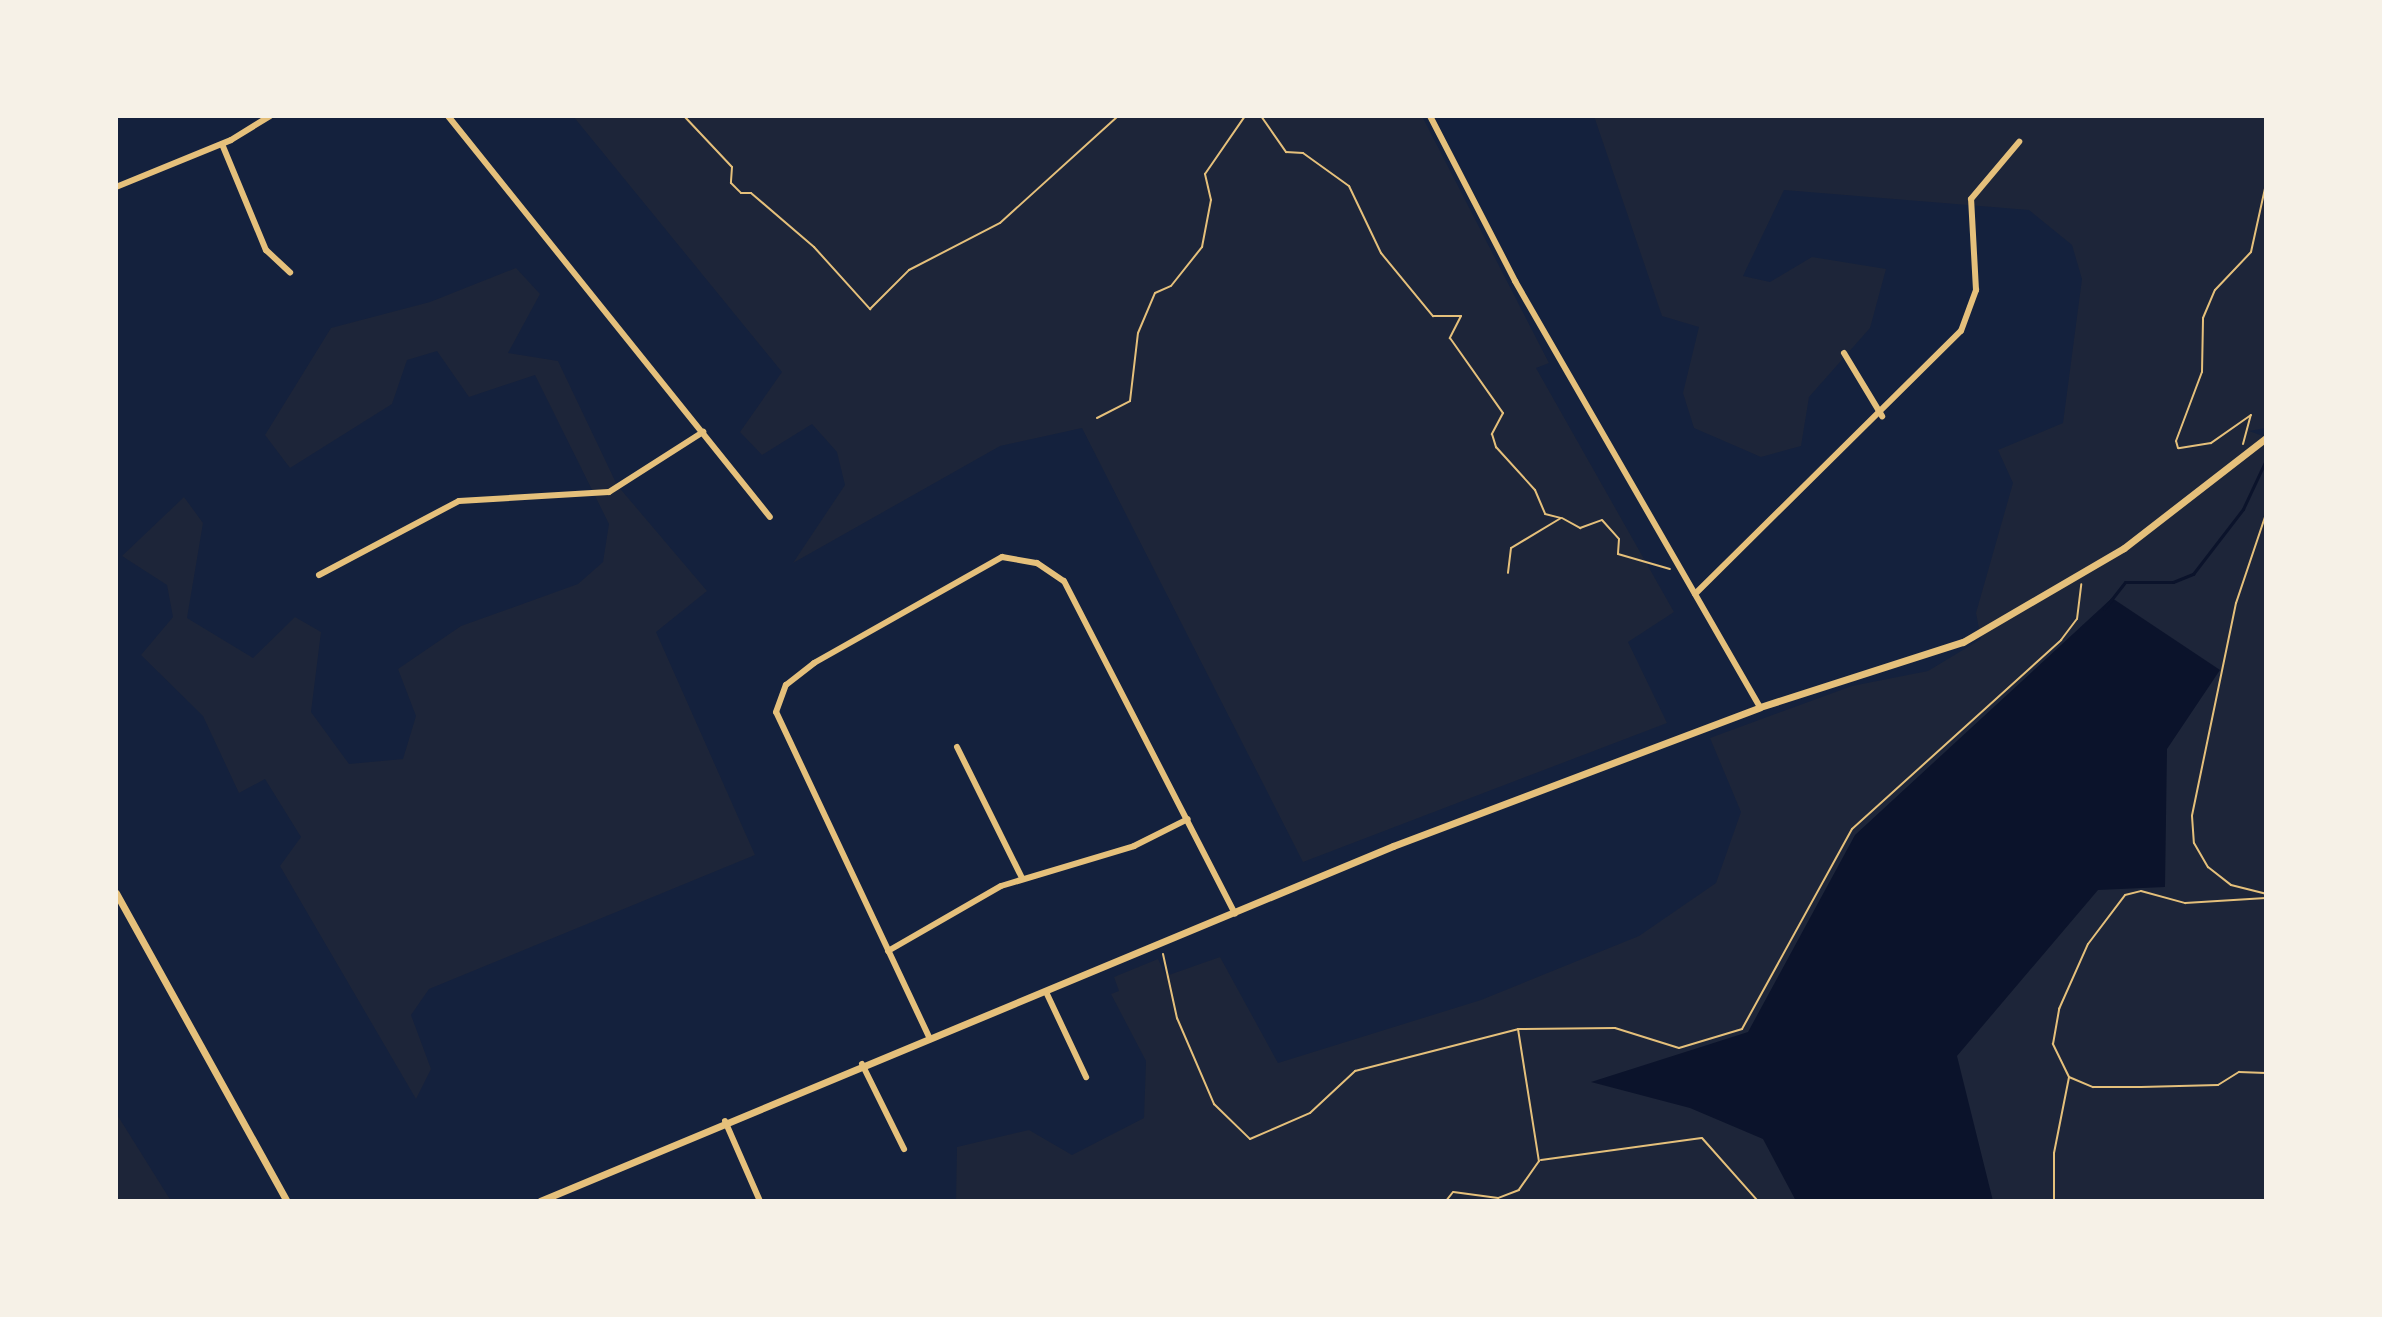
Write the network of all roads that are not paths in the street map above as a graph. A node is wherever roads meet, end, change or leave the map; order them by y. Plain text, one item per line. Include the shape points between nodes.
1 (270, 116) edge
2 (448, 116) edge
3 (1430, 116) edge
4 (2019, 142) dead end
5 (222, 144) junction
6 (116, 187) edge
7 (290, 272) dead end
8 (1844, 353) dead end
9 (1882, 416) junction
10 (703, 432) junction
11 (2266, 438) edge
12 (770, 517) dead end
13 (319, 575) dead end
14 (1695, 594) junction
15 (1760, 707) junction
16 (957, 747) dead end
17 (1188, 819) junction
18 (1022, 878) junction
19 (116, 893) edge
20 (1235, 914) junction
21 (888, 951) junction
22 (1047, 994) junction
23 (930, 1039) junction
24 (862, 1064) junction
25 (1086, 1077) dead end
26 (725, 1121) junction
27 (904, 1149) dead end
28 (287, 1201) edge
29 (540, 1201) edge
30 (760, 1201) edge

1 - 5 street
2 - 10 street
3 - 14 street via 1515,281
4 - 9 street via 1971,199 1971,313
5 - 6 street
5 - 7 street via 266,250
8 - 9 street
9 - 14 street
10 - 12 street
10 - 13 street via 609,492 459,501
11 - 15 street via 2240,453 2136,540 1934,655
14 - 15 street
15 - 20 street via 1393,846
16 - 18 street
17 - 18 street via 1134,846
17 - 20 street
17 - 21 street via 1064,581 1026,559 1002,557 971,570 814,663 779,696 785,745
18 - 21 street
19 - 28 street
20 - 22 street
21 - 23 street
22 - 23 street
22 - 25 street
23 - 24 street
24 - 26 street
24 - 27 street
26 - 29 street
26 - 30 street

